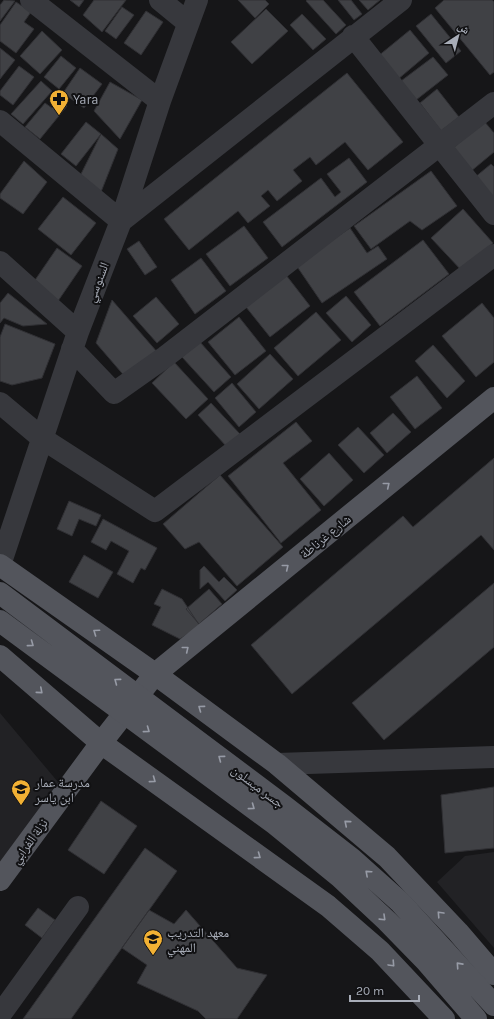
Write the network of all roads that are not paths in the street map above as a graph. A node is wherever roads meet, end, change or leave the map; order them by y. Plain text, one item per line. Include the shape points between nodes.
1 (31, 0) edge
2 (160, 0) edge
3 (197, 0) edge
4 (401, 0) edge
5 (188, 23) junction
6 (353, 36) junction
7 (160, 101) junction
8 (494, 103) edge
9 (0, 121) edge
10 (440, 146) junction
11 (494, 214) edge
12 (121, 221) junction
13 (494, 255) edge
14 (0, 262) edge
15 (75, 340) junction
16 (494, 398) edge
17 (0, 403) edge
18 (42, 439) junction
19 (0, 565) edge
20 (0, 593) edge
21 (0, 621) edge
22 (0, 656) edge
23 (155, 674) junction
24 (101, 743) junction
25 (494, 757) edge
26 (277, 764) junction
27 (0, 880) edge
28 (78, 907) dead end
29 (494, 974) edge
30 (494, 1005) edge
31 (0, 1015) edge
32 (444, 1019) edge
33 (476, 1019) edge

1 - 7 street
2 - 5 street
3 - 5 street, السنوسي
4 - 6 street
5 - 7 street, السنوسي
6 - 10 street
6 - 12 street
7 - 12 street, السنوسي
8 - 10 street
9 - 12 street
10 - 11 street
10 - 15 street via 172,352 114,393
12 - 15 street, السنوسي
13 - 18 street via 155,511
14 - 15 street
15 - 18 street, السنوسي
23 -> 16 main road, شارع غرناطة
17 - 18 street
18 - 19 street, السنوسي
23 -> 19 main road
30 -> 20 main road, جسر ميسلون, bridge via 400,902 352,859
21 -> 33 main road, جسر ميسلون, bridge via 275,824 340,877 426,961
22 -> 24 main road
23 - 24 main road, شارع غرناطة
26 -> 23 main road
24 - 27 main road, نزلة الفرابي
24 -> 32 main road via 328,906 380,951
25 - 26 street
29 -> 26 main road via 387,857
28 - 31 street

